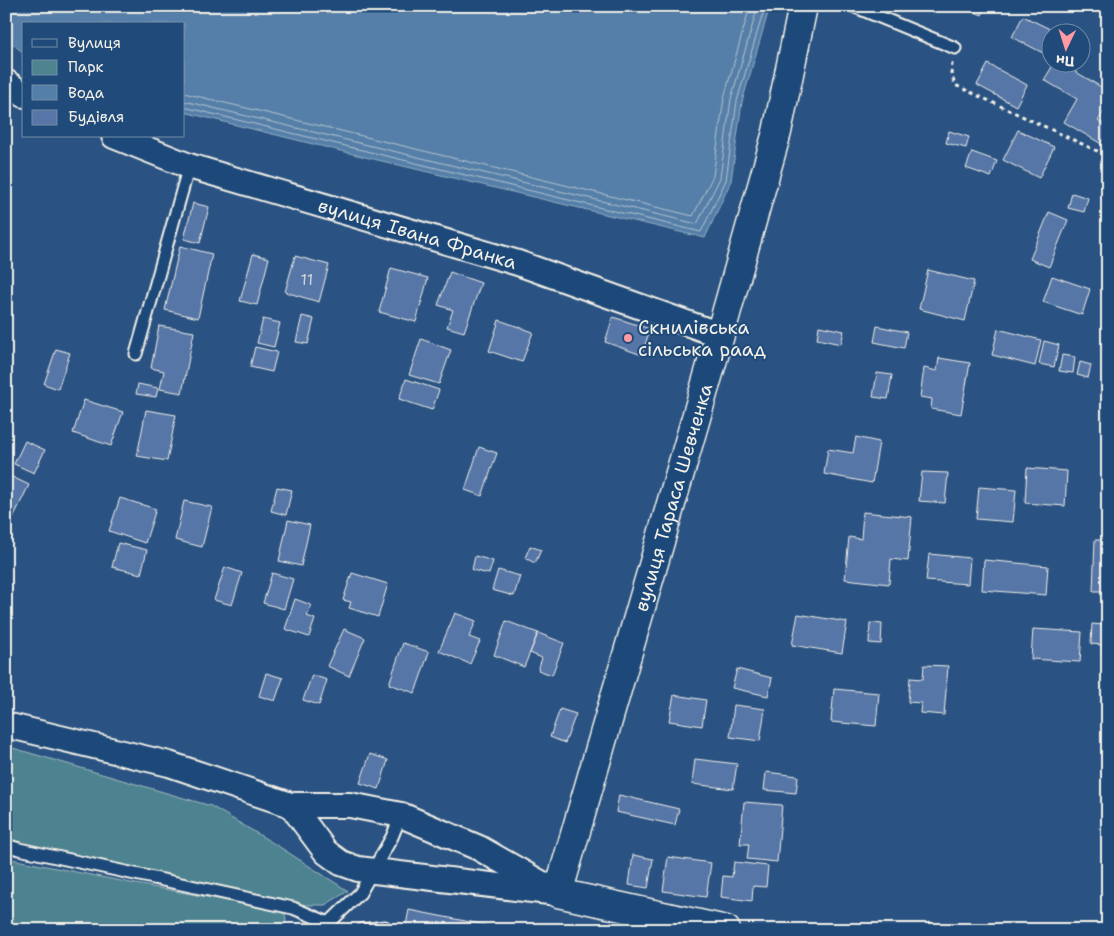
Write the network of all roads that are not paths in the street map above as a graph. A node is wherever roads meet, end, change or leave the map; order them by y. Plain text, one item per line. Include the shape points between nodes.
1 (803, 6) edge
2 (853, 6) edge
3 (955, 48) road end
4 (6, 82) edge
5 (22, 94) edge
6 (119, 138) edge
7 (189, 166) junction
8 (720, 335) junction
9 (136, 354) dead end
10 (6, 725) edge
11 (290, 805) junction
12 (401, 815) junction
13 (6, 845) edge
14 (372, 872) junction
15 (558, 894) junction
16 (330, 926) edge
17 (384, 927) dead end
18 (362, 930) edge
19 (726, 930) edge

1 - 8 street, вулиця Тараса Шевченка via 777,132
2 - 3 lane
4 - 5 street
6 - 7 street, вулиця Івана Франка
7 - 8 street, вулиця Івана Франка via 518,263
7 - 9 lane
8 - 15 street, вулиця Тараса Шевченка
10 - 11 street via 169,764
11 - 12 street via 350,805
11 - 14 street via 326,852 341,863
12 - 14 lane
12 - 15 street via 479,848
13 - 16 lane via 293,908
14 - 15 street
14 - 16 lane via 360,893
15 - 19 street
17 - 18 lane

